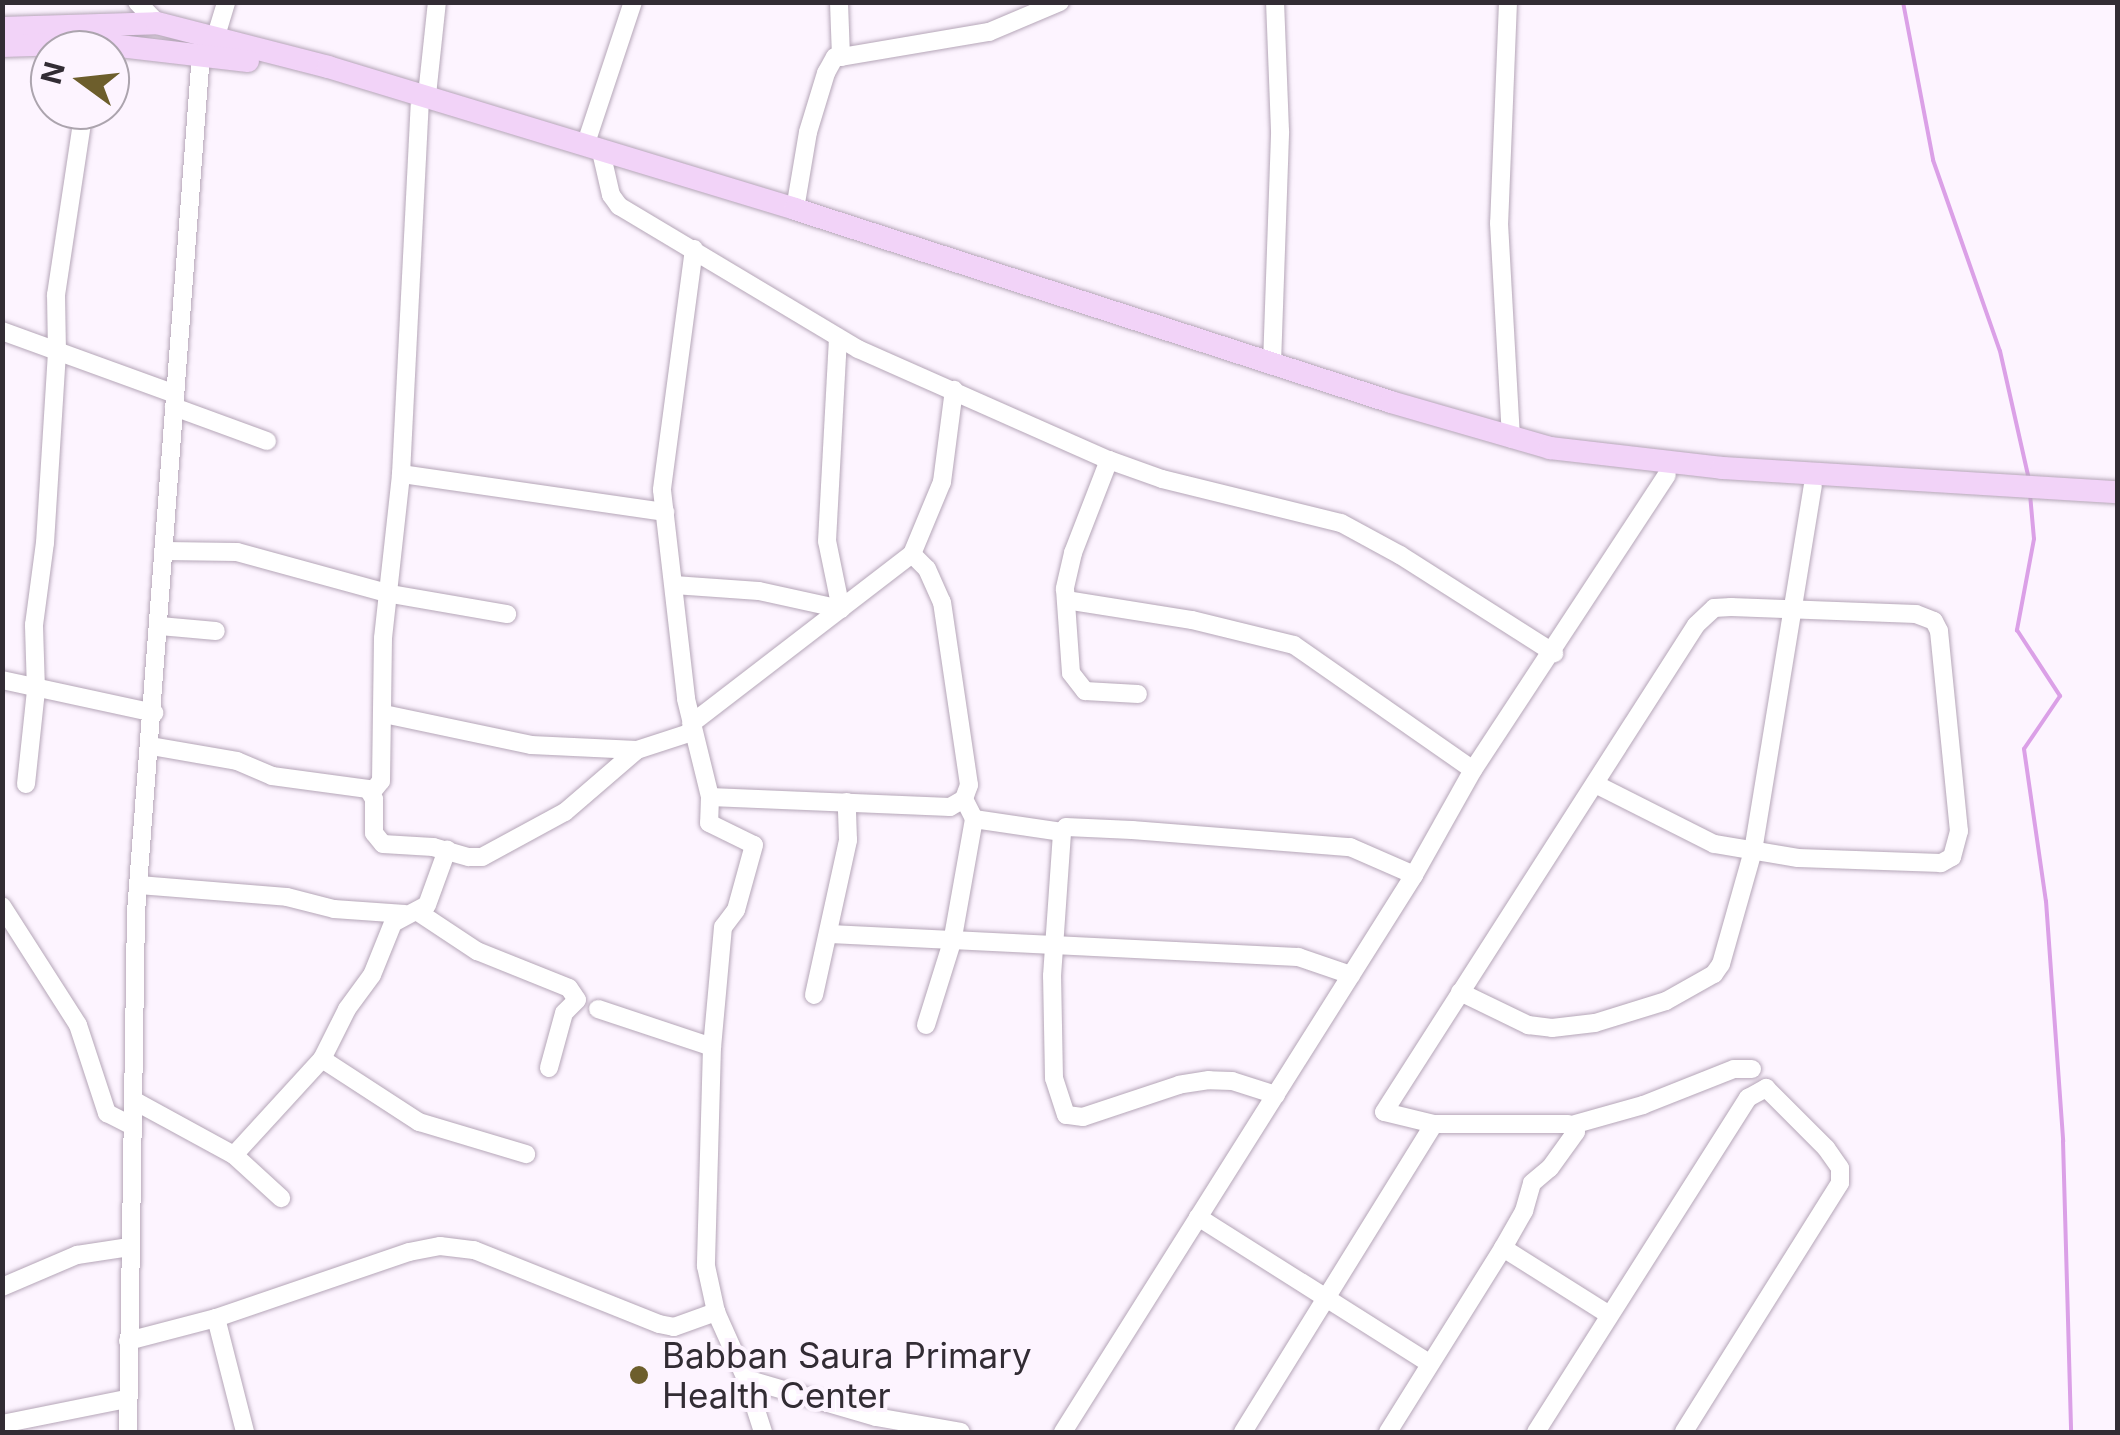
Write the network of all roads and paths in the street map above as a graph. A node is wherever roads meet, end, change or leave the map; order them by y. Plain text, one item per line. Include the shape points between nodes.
1 (137, 2) edge
2 (226, 2) edge
3 (437, 2) edge
4 (634, 2) edge
5 (839, 2) edge
6 (1060, 2) edge
7 (1275, 2) edge
8 (1508, 2) edge
9 (157, 24) junction
10 (2, 28) edge
11 (2, 46) edge
12 (30, 46) edge
13 (208, 46) junction
14 (130, 47) edge
15 (840, 57) junction
16 (424, 100) junction
17 (81, 130) edge
18 (594, 150) junction
19 (795, 209) junction
20 (832, 226) junction
21 (694, 249) junction
22 (2, 331) edge
23 (838, 338) junction
24 (57, 352) junction
25 (1272, 364) junction
26 (954, 390) junction
27 (175, 401) junction
28 (1511, 439) junction
29 (267, 441) dead end
30 (1109, 460) junction
31 (401, 474) junction
32 (1668, 475) junction
33 (1813, 486) junction
34 (2118, 492) edge
35 (2118, 504) edge
36 (665, 512) junction
37 (165, 551) junction
38 (912, 554) junction
39 (674, 585) junction
40 (391, 594) junction
41 (1066, 600) junction
42 (841, 609) junction
43 (1795, 610) junction
44 (507, 614) dead end
45 (160, 626) junction
46 (216, 632) dead end
47 (1554, 653) junction
48 (2, 680) edge
49 (36, 688) junction
50 (1138, 694) dead end
51 (154, 713) junction
52 (384, 714) junction
53 (692, 728) junction
54 (151, 746) junction
55 (637, 750) junction
56 (1474, 770) junction
57 (26, 784) dead end
58 (1594, 784) junction
59 (372, 792) junction
60 (710, 797) junction
61 (964, 799) junction
62 (848, 802) junction
63 (974, 820) junction
64 (1062, 832) junction
65 (447, 850) junction
66 (1753, 851) junction
67 (1414, 875) junction
68 (138, 884) junction
69 (2, 906) edge
70 (412, 913) junction
71 (828, 934) junction
72 (952, 942) junction
73 (1053, 944) junction
74 (1351, 975) junction
75 (1460, 992) junction
76 (814, 995) dead end
77 (598, 1009) dead end
78 (926, 1025) dead end
79 (712, 1048) junction
80 (322, 1059) junction
81 (549, 1068) dead end
82 (1752, 1070) dead end
83 (1276, 1095) junction
84 (132, 1100) junction
85 (1434, 1124) junction
86 (131, 1125) junction
87 (1572, 1125) junction
88 (526, 1154) dead end
89 (234, 1155) junction
90 (281, 1198) dead end
91 (1198, 1218) junction
92 (129, 1247) junction
93 (1503, 1248) junction
94 (3, 1287) edge
95 (1326, 1298) junction
96 (716, 1312) junction
97 (1608, 1314) junction
98 (216, 1318) junction
99 (128, 1341) junction
100 (1430, 1363) junction
101 (746, 1379) junction
102 (126, 1399) junction
103 (2, 1424) edge
104 (1542, 1430) edge
105 (128, 1432) edge
106 (245, 1432) edge
107 (763, 1432) edge
108 (960, 1432) edge
109 (1063, 1432) edge
110 (1243, 1432) edge
111 (1388, 1432) edge
112 (1684, 1432) edge

1 - 9 street
2 - 13 street
3 - 16 street
4 - 18 street
5 - 15 street
6 - 15 street via 989,32
7 - 25 street via 1280,131
8 - 28 street via 1499,223
9 - 10 main road
9 - 13 main road
11 - 12 main road
13 - 14 main road
13 - 16 main road
13 - 27 street
15 - 19 street via 826,73 808,132
16 - 18 main road
16 - 31 street
17 - 24 street via 56,295
18 - 19 main road
18 - 20 main road
18 - 21 street via 619,206
19 - 20 main road
20 - 25 main road
20 - 32 main road via 1428,427 1542,457
21 - 23 street
21 - 36 street via 664,471
22 - 24 street
23 - 26 street
23 - 42 street via 827,540
24 - 27 street
24 - 49 street via 34,625
25 - 28 main road
26 - 30 street
26 - 38 street via 942,482
27 - 29 street
27 - 37 street
28 - 34 main road via 1634,460
30 - 41 street via 1073,553
30 - 47 street via 1340,523
31 - 36 street
31 - 40 street
32 - 33 main road
32 - 47 street
33 - 35 main road
33 - 43 street
36 - 39 street
37 - 40 street via 237,552
37 - 45 street
38 - 42 street
38 - 61 street via 942,602 969,785
39 - 42 street via 759,591
39 - 53 street
40 - 44 street
40 - 52 street via 383,638
41 - 50 street via 1076,684 1085,691
41 - 56 street via 1294,645
42 - 53 street
43 - 58 street via 1731,607 1705,614
43 - 66 street
43 - 66 street via 1934,620 1959,831 1952,856 1927,864
45 - 46 street
45 - 51 street
47 - 56 street
48 - 49 street
49 - 51 street
49 - 57 street
51 - 54 street
52 - 55 street via 530,746
52 - 59 street via 381,781
53 - 55 street
53 - 60 street
54 - 59 street
54 - 68 street
55 - 65 street via 565,812 482,857
56 - 67 street
58 - 66 street via 1694,838
58 - 75 street
59 - 65 street via 374,833 382,844
60 - 62 street
60 - 79 street via 709,823 754,846 736,910 724,927
61 - 62 street via 950,807
61 - 63 street
62 - 71 street via 848,840
63 - 64 street
63 - 72 street
64 - 67 street via 1066,827 1350,847
64 - 73 street
65 - 70 street via 436,889
66 - 75 street via 1721,964 1705,982 1666,1001 1552,1028 1528,1025
67 - 74 street
68 - 70 street
68 - 84 street
69 - 86 street via 78,1025 107,1113
70 - 80 street via 394,923 372,976
70 - 81 street via 478,951 569,988 577,1000 564,1013
71 - 72 street
71 - 76 street
72 - 73 street
72 - 78 street
73 - 74 street via 1298,957
73 - 83 street via 1054,1078 1066,1115 1083,1117 1209,1080
74 - 83 street
75 - 85 street via 1384,1112
77 - 79 street
79 - 96 street via 706,1266
80 - 88 street via 419,1122
80 - 89 street
82 - 87 street via 1734,1068 1644,1105
83 - 91 street
84 - 86 street
84 - 89 street
85 - 87 street
85 - 95 street
86 - 92 street
87 - 93 street via 1575,1137 1532,1183
89 - 90 street
91 - 95 street
91 - 109 street
92 - 94 street via 77,1256
92 - 99 street
93 - 97 street
93 - 100 street
95 - 100 street
95 - 110 street
96 - 98 street via 674,1328 474,1250 440,1246
96 - 101 street
97 - 104 street
97 - 112 street via 1748,1098 1772,1090 1840,1168 1840,1183
98 - 99 street
98 - 106 street
99 - 102 street
100 - 111 street
101 - 107 street
101 - 108 street via 876,1417
102 - 103 street
102 - 105 street

